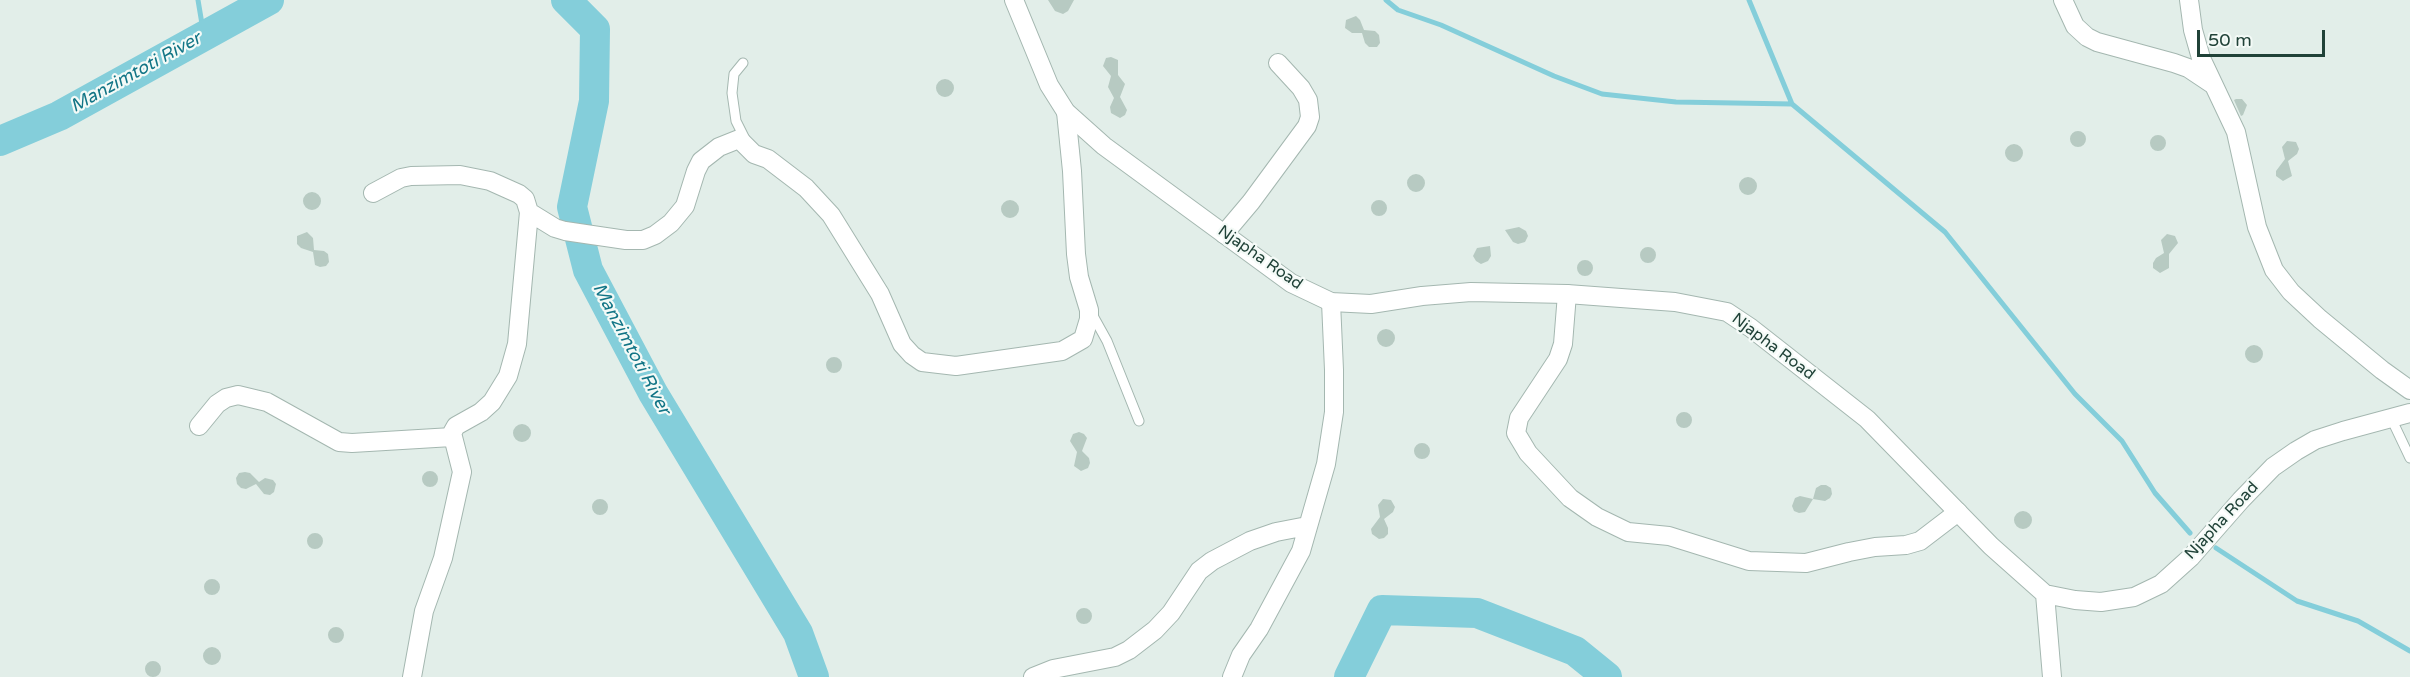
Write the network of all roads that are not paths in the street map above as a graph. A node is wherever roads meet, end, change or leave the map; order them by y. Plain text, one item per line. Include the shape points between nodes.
1 (1014, 0) edge
2 (2063, 0) edge
3 (2188, 0) edge
4 (743, 63) dead end
5 (1278, 63) dead end
6 (2214, 85) junction
7 (1066, 112) junction
8 (754, 154) junction
9 (373, 194) dead end
10 (530, 212) junction
11 (1224, 234) junction
12 (1567, 294) junction
13 (1331, 302) junction
14 (1089, 310) junction
15 (2410, 390) edge
16 (2410, 413) edge
17 (2391, 418) junction
18 (1139, 421) dead end
19 (199, 426) dead end
20 (452, 437) junction
21 (2410, 458) edge
22 (1958, 512) junction
23 (1307, 526) junction
24 (2045, 594) junction
25 (412, 677) edge
26 (1033, 677) edge
27 (1232, 677) edge
28 (2052, 677) edge

1 - 7 street, Njapha Road via 1048,85
2 - 6 street via 2075,26 2087,37 2181,66
3 - 6 street via 2201,58
4 - 8 lane via 732,82 733,107 738,128
5 - 11 street via 1301,88 1308,100 1310,117
6 - 15 street via 2236,132 2257,227 2274,270 2320,320
7 - 11 street, Njapha Road via 1104,146
7 - 14 street via 1078,277
8 - 10 street via 739,139 719,147 701,161 685,206 671,223 643,240 565,231
8 - 14 street via 768,159 806,188 831,215 880,294 902,344 922,363 956,366 1062,351 1083,339
9 - 10 street via 401,178 460,175 490,181 519,194
10 - 20 street via 517,344 508,376 492,402 456,426
11 - 13 street, Njapha Road via 1291,283
12 - 13 street, Njapha Road via 1471,292 1371,304
12 - 22 street, Njapha Road via 1675,302 1727,312 1867,418
12 - 22 street via 1558,359 1519,418 1516,433 1528,453 1570,498 1597,517 1628,532 1669,536 1749,561 1806,563 1920,541
13 - 23 street via 1334,412 1326,464
14 - 18 lane via 1107,341
16 - 17 street, Njapha Road
17 - 21 lane
17 - 24 street, Njapha Road via 2314,440 2273,467 2161,585 2134,597 2101,602
19 - 20 street via 217,404 238,395 267,402 339,441
20 - 25 street via 462,471 443,558 424,611
22 - 24 street, Njapha Road
23 - 26 street via 1250,541 1212,561 1192,581 1172,613 1129,650
23 - 27 street via 1301,551
24 - 28 street

